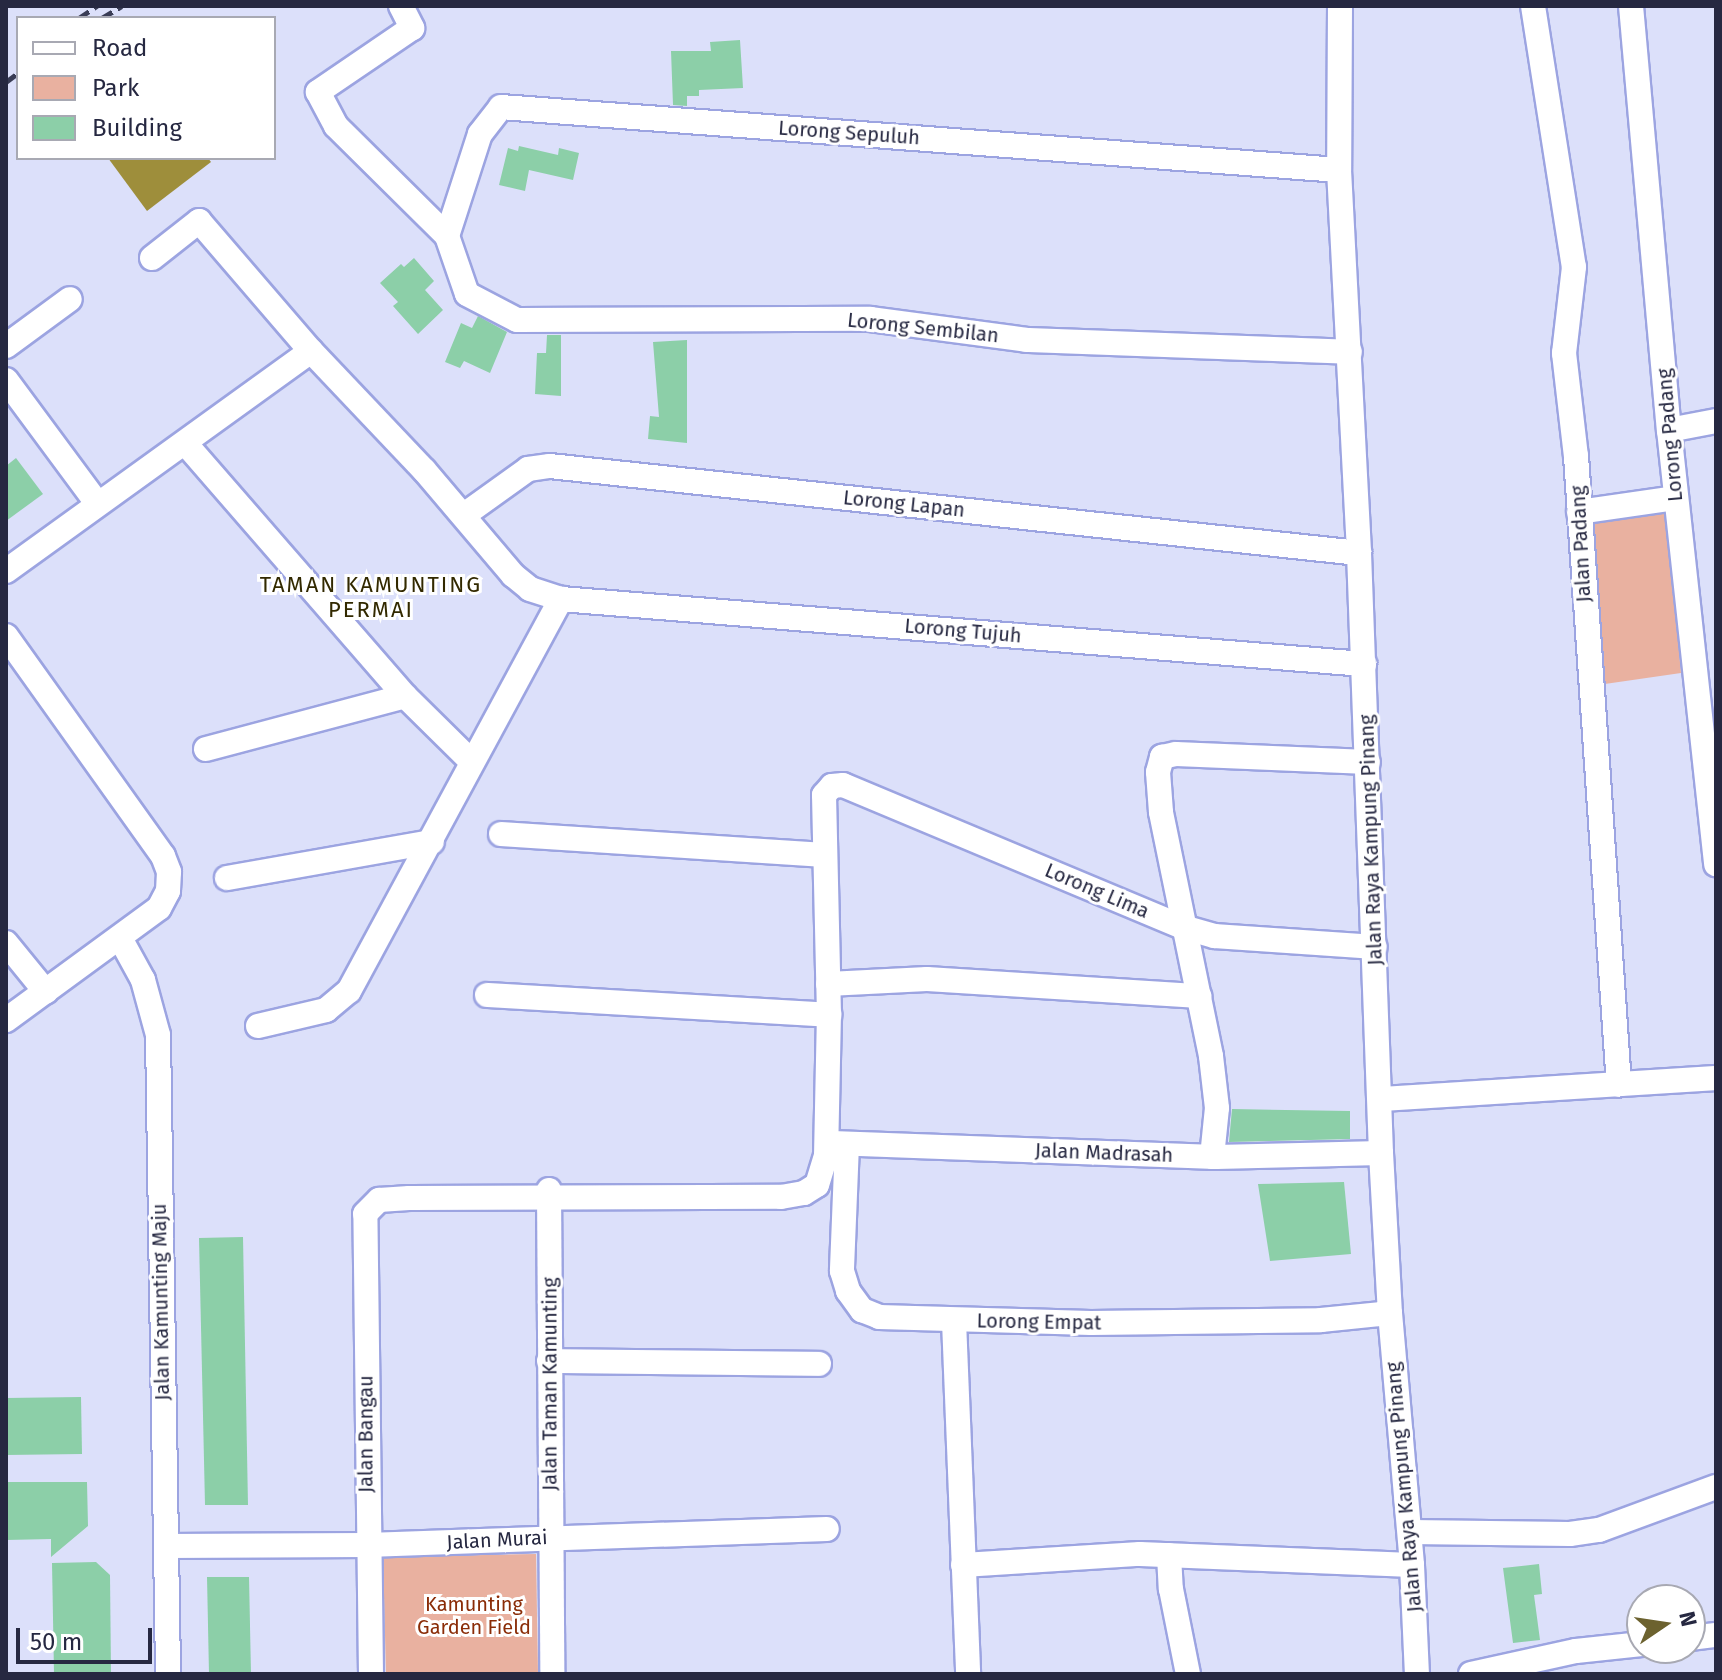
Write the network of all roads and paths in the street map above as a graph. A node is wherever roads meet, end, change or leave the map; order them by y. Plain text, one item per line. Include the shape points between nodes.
1 (401, 6) edge
2 (1340, 6) edge
3 (1533, 6) edge
4 (1631, 6) edge
5 (1339, 170) junction
6 (447, 236) junction
7 (152, 258) dead end
8 (70, 299) dead end
9 (6, 346) edge
10 (311, 351) junction
11 (1350, 352) junction
12 (6, 380) edge
13 (1716, 421) edge
14 (1669, 430) junction
15 (185, 443) junction
16 (1675, 498) junction
17 (97, 503) junction
18 (1579, 512) junction
19 (464, 515) junction
20 (1359, 553) junction
21 (6, 571) edge
22 (561, 599) junction
23 (6, 636) edge
24 (1364, 664) junction
25 (405, 696) junction
26 (206, 749) dead end
27 (472, 762) junction
28 (1368, 762) junction
29 (501, 834) dead end
30 (432, 842) junction
31 (824, 855) junction
32 (1716, 864) edge
33 (227, 878) dead end
34 (1183, 927) junction
35 (120, 938) junction
36 (1375, 947) junction
37 (8, 951) edge
38 (828, 984) junction
39 (46, 992) junction
40 (487, 995) dead end
41 (1199, 996) junction
42 (829, 1015) junction
43 (6, 1020) edge
44 (258, 1026) dead end
45 (1716, 1078) edge
46 (1619, 1085) junction
47 (1382, 1099) junction
48 (836, 1143) junction
49 (1381, 1153) junction
50 (1212, 1157) junction
51 (549, 1195) junction
52 (1390, 1313) junction
53 (954, 1321) junction
54 (549, 1361) junction
55 (819, 1364) dead end
56 (1716, 1487) edge
57 (827, 1529) dead end
58 (1410, 1532) junction
59 (551, 1537) junction
60 (367, 1545) junction
61 (166, 1546) junction
62 (1169, 1555) junction
63 (963, 1565) junction
64 (1412, 1565) junction
65 (1626, 1646) edge
66 (168, 1674) edge
67 (371, 1674) edge
68 (552, 1674) edge
69 (968, 1674) edge
70 (1188, 1674) edge
71 (1417, 1674) edge
72 (1471, 1674) edge

1 - 6 street via 412,28 318,92 336,126
2 - 5 street, Jalan Raya Kampung Pinang
3 - 18 street, Jalan Padang via 1574,267 1564,353
4 - 14 street, Lorong Padang
5 - 6 street, Lorong Sepuluh via 501,107 480,134
5 - 11 street, Jalan Raya Kampung Pinang
6 - 11 street, Lorong Sembilan via 467,294 517,320 870,319 1027,340
7 - 10 street, Lorong Tujuh via 199,221
8 - 9 street
10 - 15 street
10 - 19 street, Lorong Tujuh
11 - 20 street, Jalan Raya Kampung Pinang
12 - 17 street
13 - 14 street
14 - 16 street, Lorong Padang
15 - 17 street
15 - 25 street
16 - 18 street
16 - 32 street, Lorong Padang
17 - 21 street
18 - 46 street, Jalan Padang
19 - 20 street, Lorong Lapan via 528,469 550,466
19 - 22 street, Lorong Tujuh via 513,575 530,589
20 - 24 street, Jalan Raya Kampung Pinang
22 - 24 street, Lorong Tujuh
22 - 27 street
23 - 35 street via 163,856 168,891 159,908
24 - 28 street, Jalan Raya Kampung Pinang
25 - 26 street
25 - 27 street
27 - 30 street
28 - 34 street via 1162,757 1161,812
28 - 36 street, Jalan Raya Kampung Pinang
29 - 31 street
30 - 33 street
30 - 44 street via 349,991 326,1010
31 - 34 street, Lorong Lima via 824,795 832,786 843,785
31 - 38 street
34 - 36 street, Lorong Lima via 1215,936
34 - 41 street
35 - 39 street
35 - 61 street, Jalan Kamunting Maju via 143,980 158,1035
36 - 47 street, Jalan Raya Kampung Pinang
37 - 39 street
38 - 41 street via 927,979
38 - 42 street
39 - 43 street
40 - 42 street
41 - 50 street via 1217,1108
42 - 48 street
45 - 46 street
46 - 47 street
47 - 49 street, Jalan Raya Kampung Pinang
48 - 50 street, Jalan Madrasah
48 - 51 street via 817,1185 804,1193
48 - 53 street, Lorong Empat via 842,1271 848,1291 862,1310 879,1317
49 - 50 street, Jalan Madrasah
49 - 52 street, Jalan Raya Kampung Pinang
51 - 54 street, Jalan Taman Kamunting
51 - 60 street, Jalan Bangau via 379,1200 365,1214
52 - 53 street, Lorong Empat via 1321,1320
52 - 58 street, Jalan Raya Kampung Pinang
53 - 63 street
54 - 55 street
54 - 59 street, Jalan Taman Kamunting
56 - 58 street via 1599,1530
57 - 59 street, Jalan Murai
58 - 64 street, Jalan Raya Kampung Pinang
59 - 60 street, Jalan Murai
59 - 68 street, Jalan Taman Kamunting
60 - 61 street, Jalan Murai
60 - 67 street, Jalan Bangau
61 - 66 street, Jalan Kamunting Maju
62 - 63 street
62 - 64 street
62 - 70 street
63 - 69 street
64 - 71 street, Jalan Raya Kampung Pinang
65 - 72 street

